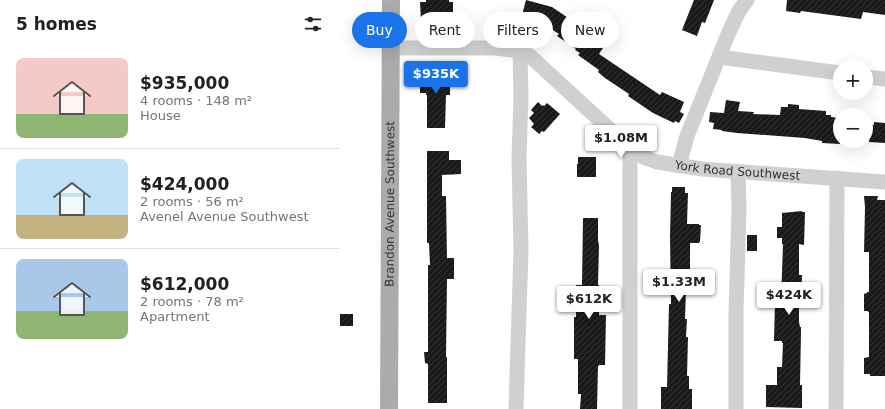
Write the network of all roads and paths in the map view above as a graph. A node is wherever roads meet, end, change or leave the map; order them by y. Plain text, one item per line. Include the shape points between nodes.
1 (391, 0) edge
2 (747, 0) edge
3 (391, 12) edge
4 (390, 48) edge
5 (407, 48) edge
6 (520, 51) junction
7 (719, 57) junction
8 (833, 72) edge
9 (873, 78) edge
10 (885, 79) edge
11 (630, 148) junction
12 (679, 166) junction
13 (738, 172) junction
14 (837, 178) junction
15 (885, 182) edge
16 (389, 409) edge
17 (516, 409) edge
18 (630, 409) edge
19 (736, 409) edge
20 (836, 409) edge

1 - 3 main road, Brandon Avenue Southwest
2 - 7 street via 739,11
4 - 16 main road, Brandon Avenue Southwest
5 - 6 street, York Road Southwest via 495,48
6 - 11 street, York Road Southwest via 530,56
6 - 17 street via 521,250
7 - 8 street
7 - 12 street
9 - 10 street
11 - 12 street, York Road Southwest via 643,157
11 - 18 street
12 - 13 street, York Road Southwest
13 - 14 street, York Road Southwest
13 - 19 street
14 - 15 street, York Road Southwest
14 - 20 street

